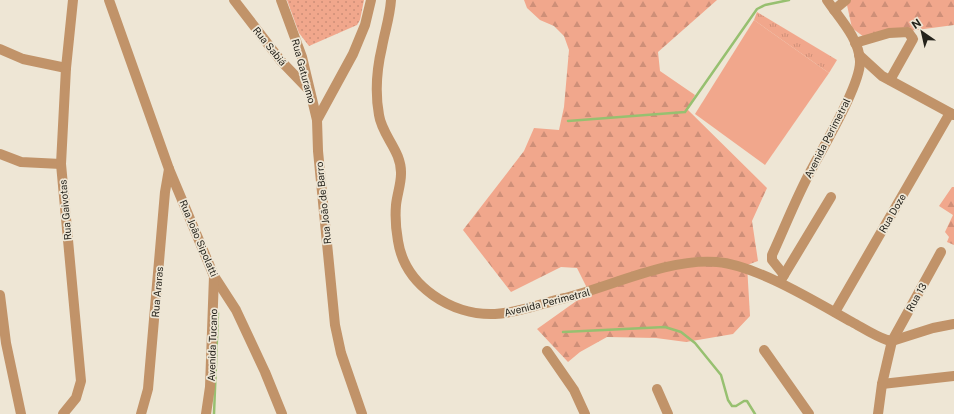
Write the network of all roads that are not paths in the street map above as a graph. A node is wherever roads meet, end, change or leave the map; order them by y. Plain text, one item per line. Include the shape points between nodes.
1 (73, 0) edge
2 (109, 0) edge
3 (234, 0) edge
4 (281, 0) edge
5 (371, 0) edge
6 (391, 0) edge
7 (827, 0) edge
8 (846, 0) edge
9 (834, 10) junction
10 (855, 43) junction
11 (0, 49) edge
12 (859, 54) junction
13 (66, 68) junction
14 (890, 80) junction
15 (309, 89) junction
16 (952, 114) edge
17 (317, 120) junction
18 (0, 154) edge
19 (61, 164) junction
20 (169, 169) junction
21 (831, 197) dead end
22 (940, 252) dead end
23 (214, 276) junction
24 (781, 280) junction
25 (0, 295) edge
26 (834, 312) junction
27 (954, 324) edge
28 (892, 341) junction
29 (764, 350) dead end
30 (547, 351) dead end
31 (954, 376) edge
32 (882, 384) junction
33 (657, 389) dead end
34 (21, 414) edge
35 (63, 414) edge
36 (141, 414) edge
37 (206, 414) edge
38 (282, 414) edge
39 (362, 414) edge
40 (585, 414) edge
41 (668, 414) edge
42 (809, 414) edge
43 (878, 414) edge

1 - 13 street, Rua Gaivotas
2 - 20 street, Rua João Sipolatti
3 - 15 street, Rua Sabiá via 280,61
4 - 15 street, Rua Gaturamo via 302,57
5 - 17 street via 365,25 353,54
6 - 24 street, Avenida Perimetral via 377,81 378,114 400,161 401,174 396,208 401,253 414,277 432,295 453,306 495,314 574,296 670,267 696,262 729,264
7 - 9 street, Avenida Perimetral
8 - 9 street
9 - 10 street, Avenida Perimetral
10 - 12 street, Avenida Perimetral
10 - 14 street via 889,33 908,32 913,39
11 - 13 street via 23,59
12 - 14 street
12 - 24 street, Avenida Perimetral via 859,69 851,92 804,183 772,255
13 - 19 street, Rua Gaivotas
14 - 16 street
15 - 17 street, Rua Gaturamo
16 - 26 street, Rua Doze
17 - 39 street, Rua João de Barro via 335,325 341,353
18 - 19 street via 22,162
19 - 35 street, Rua Gaivotas via 81,381 76,398
20 - 23 street, Rua João Sipolatti
20 - 36 street, Rua Araras via 148,389
21 - 24 street
22 - 28 street, Rua 13
23 - 37 street, Avenida Tucano via 210,387
23 - 38 street, Rua João Sipolatti via 236,310
24 - 26 street, Avenida Perimetral
25 - 34 street via 6,343
26 - 28 street, Avenida Perimetral via 884,340
27 - 28 street
28 - 32 street, Rua 13
29 - 42 street
30 - 40 street via 574,390
31 - 32 street
32 - 43 street, Rua 13
33 - 41 street

